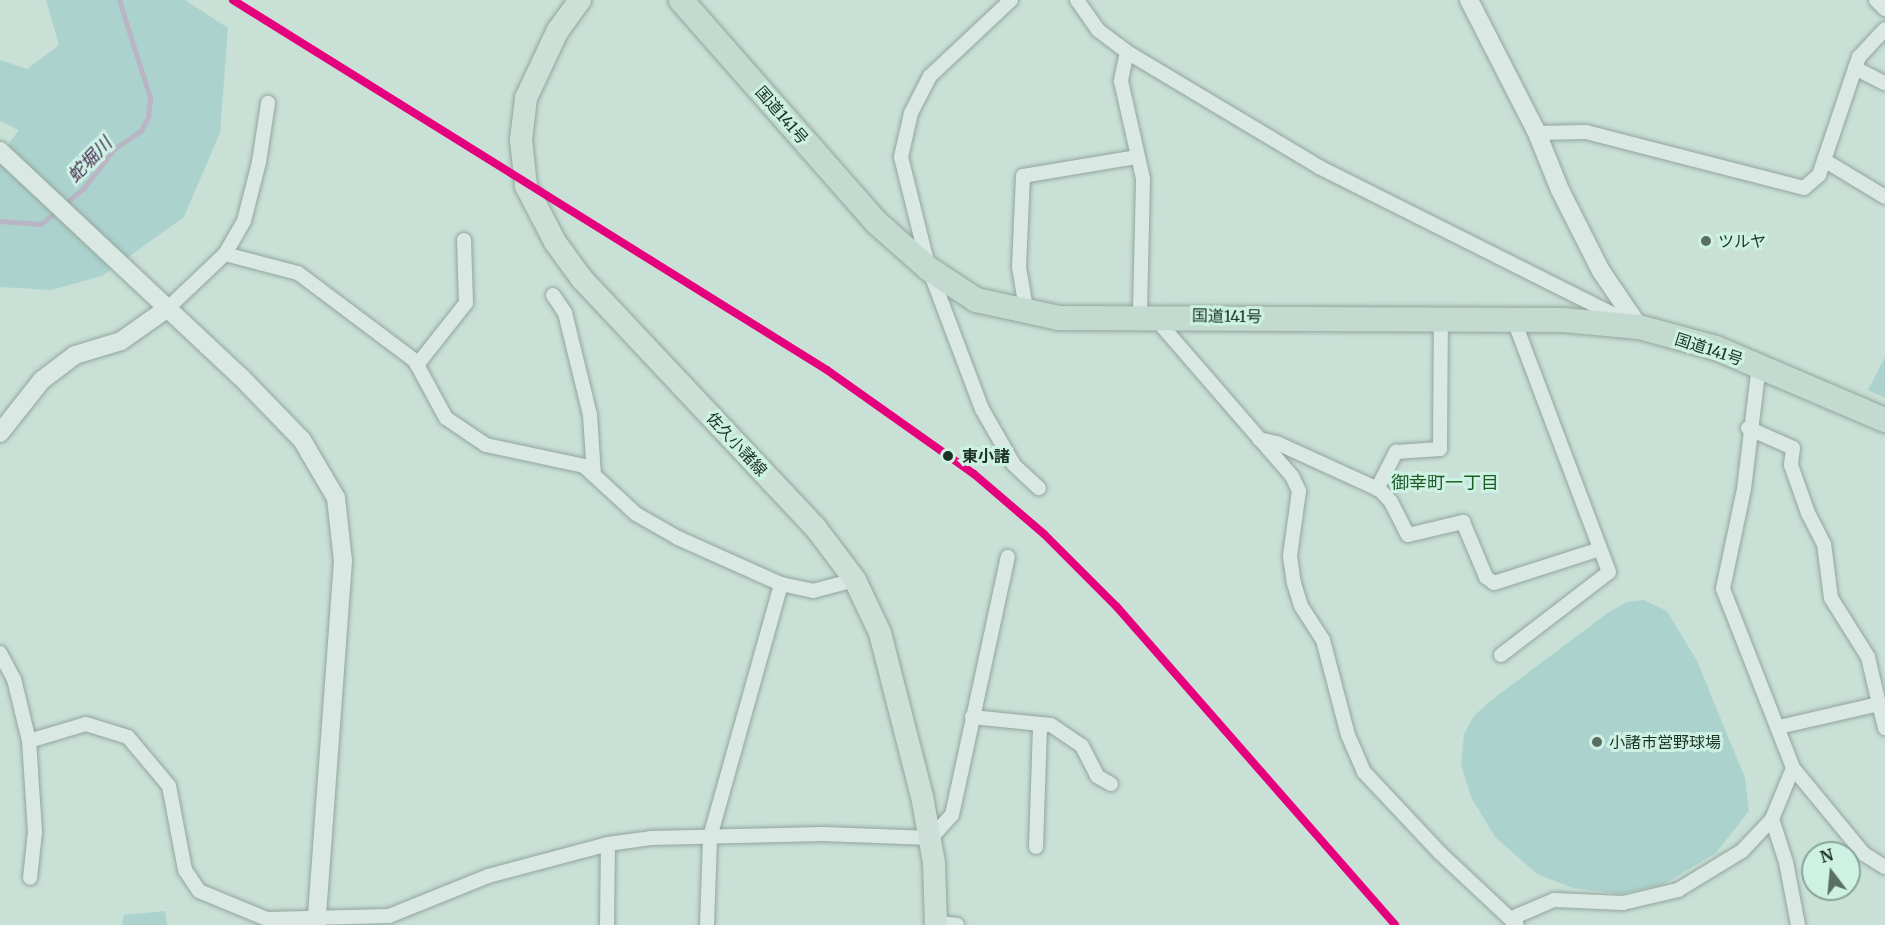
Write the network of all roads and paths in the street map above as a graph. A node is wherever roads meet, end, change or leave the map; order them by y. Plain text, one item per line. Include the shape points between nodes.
1 (580, 0) edge
2 (681, 0) edge
3 (1011, 0) edge
4 (1077, 0) edge
5 (1469, 0) edge
6 (1876, 0) edge
7 (1885, 9) edge
8 (1885, 29) edge
9 (1127, 52) junction
10 (1855, 68) junction
11 (1885, 83) edge
12 (268, 103) dead end
13 (1537, 133) junction
14 (3, 153) edge
15 (1136, 157) junction
16 (1824, 160) junction
17 (1885, 196) edge
18 (464, 240) dead end
19 (225, 254) junction
20 (929, 269) junction
21 (553, 295) dead end
22 (168, 308) junction
23 (1027, 314) junction
24 (1146, 315) junction
25 (1441, 319) junction
26 (1514, 320) junction
27 (1639, 327) junction
28 (417, 365) junction
29 (1759, 365) junction
30 (1885, 420) edge
31 (1748, 428) junction
32 (0, 434) edge
33 (1259, 439) junction
34 (594, 475) junction
35 (1039, 488) dead end
36 (1377, 489) junction
37 (1600, 549) junction
38 (1008, 556) dead end
39 (855, 580) junction
40 (781, 584) junction
41 (0, 653) edge
42 (1501, 655) dead end
43 (1880, 696) edge
44 (972, 717) junction
45 (1040, 724) junction
46 (1779, 727) junction
47 (1885, 728) edge
48 (29, 741) junction
49 (1793, 768) junction
50 (1111, 784) dead end
51 (1772, 819) junction
52 (710, 837) junction
53 (931, 838) junction
54 (608, 844) junction
55 (1036, 847) dead end
56 (1885, 867) edge
57 (30, 878) dead end
58 (316, 921) edge
59 (1514, 921) edge
60 (943, 924) edge
61 (607, 925) edge
62 (707, 925) edge
63 (1798, 925) edge

1 - 39 main road, 佐久小諸線 via 539,66 526,98 521,140 526,186 535,209 582,279 815,527
2 - 20 highway, 国道141号 via 876,222
3 - 20 street via 930,76 911,113 901,158
4 - 9 street via 1098,30
5 - 13 street
6 - 7 street
8 - 10 street
9 - 15 street via 1121,81
9 - 27 street via 1319,167
10 - 11 street
10 - 16 street
12 - 19 street via 244,221
13 - 16 street via 1586,132 1804,188 1819,175
13 - 27 street via 1560,190 1601,271
14 - 22 street
15 - 23 street via 1023,176 1019,267
15 - 24 street via 1143,179
16 - 17 street
18 - 28 street via 466,303
19 - 22 street
19 - 28 street via 298,273
20 - 23 highway, 国道141号 via 976,300
20 - 35 street via 982,409 1014,465
21 - 34 street via 565,313 590,415
22 - 32 street via 121,340 75,355 42,380
22 - 58 street via 302,440 336,498 343,561
23 - 24 highway, 国道141号 via 1059,318
24 - 25 highway, 国道141号
24 - 33 street
25 - 26 highway, 国道141号
25 - 36 street via 1440,449 1396,452
26 - 27 highway, 国道141号
26 - 37 street
27 - 29 highway, 国道141号
28 - 34 street via 446,418 486,445 584,466
29 - 30 highway, 国道141号
29 - 31 street
31 - 43 street via 1793,448 1791,465 1824,544 1831,598 1868,657
31 - 46 street via 1744,489 1723,589
33 - 36 street via 1277,443
33 - 59 street via 1292,476 1299,491 1290,556 1294,583 1301,606 1323,639 1348,735 1364,772 1440,854
34 - 40 street via 636,514 678,538
36 - 37 street via 1391,502 1408,535 1463,522 1486,578 1494,583
37 - 42 street via 1609,572
38 - 44 street
39 - 40 street via 813,591
39 - 53 main road, 佐久小諸線 via 880,633
40 - 52 street
41 - 48 street via 14,680
43 - 46 street
43 - 47 street
44 - 45 street
44 - 53 street via 952,816
45 - 50 street via 1051,724 1082,746 1097,776
45 - 55 street
46 - 49 street
48 - 57 street via 35,832
48 - 58 street via 86,724 128,737 169,786 185,870 199,891 267,919
49 - 51 street
49 - 56 street via 1864,854
51 - 59 street via 1742,851 1678,890 1623,903 1554,900
51 - 63 street via 1786,862
52 - 53 street via 823,834
52 - 54 street
52 - 62 street
53 - 60 main road, 佐久小諸線
54 - 58 street via 488,876 389,916
54 - 61 street

